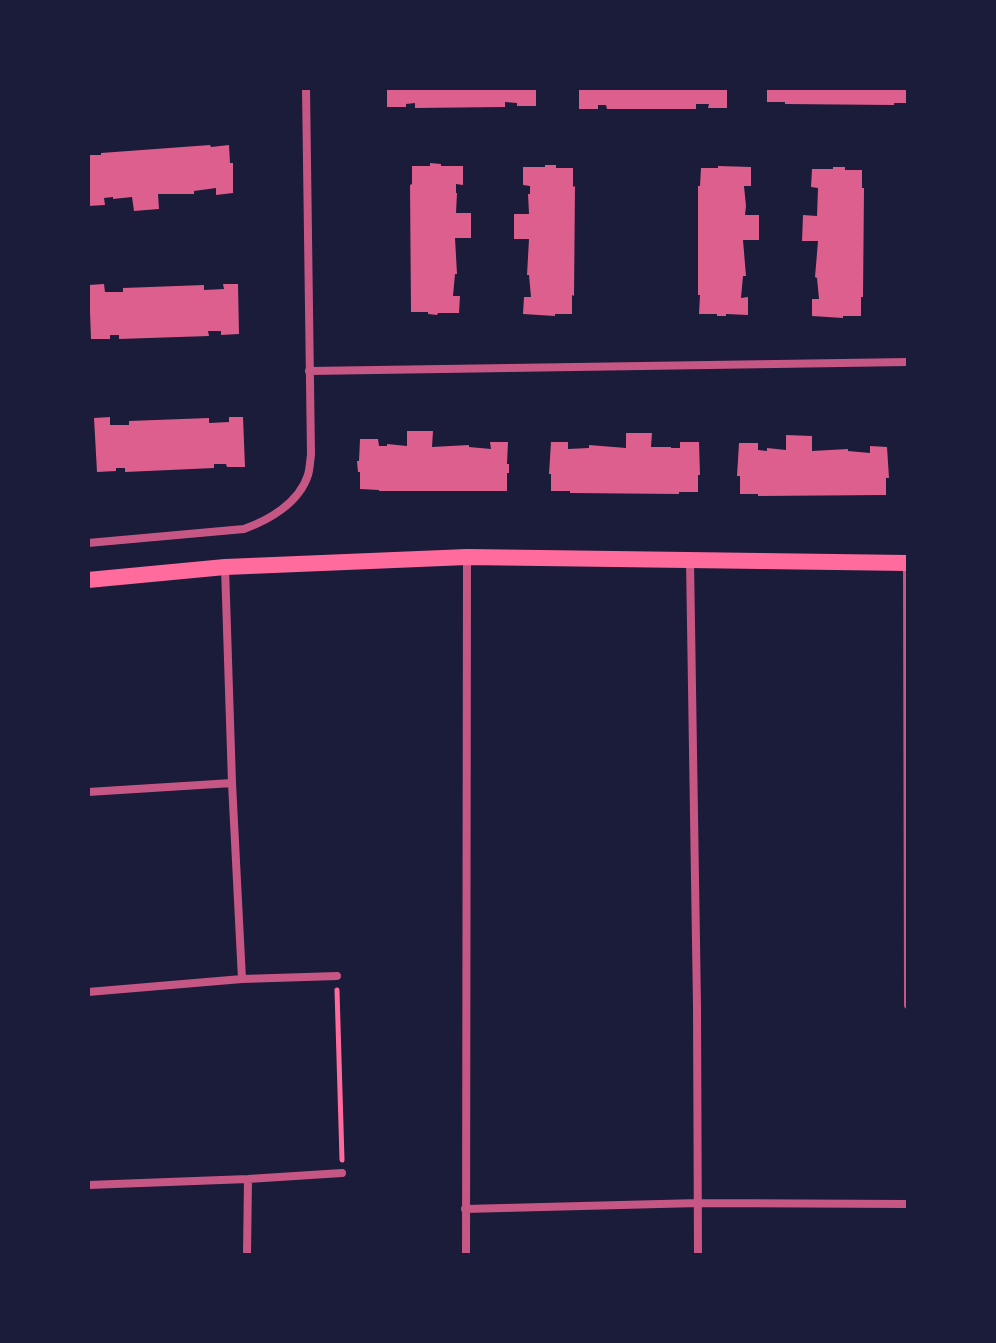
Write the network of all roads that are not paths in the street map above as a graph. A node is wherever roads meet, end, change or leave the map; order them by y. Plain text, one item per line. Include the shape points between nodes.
1 (306, 88) edge
2 (908, 362) edge
3 (309, 371) junction
4 (88, 543) edge
5 (467, 557) junction
6 (690, 559) junction
7 (908, 563) edge
8 (225, 567) junction
9 (88, 580) edge
10 (232, 783) junction
11 (88, 792) edge
12 (337, 976) road end
13 (242, 979) junction
14 (88, 992) edge
15 (908, 1005) edge
16 (342, 1173) road end
17 (248, 1179) junction
18 (88, 1185) edge
19 (699, 1203) junction
20 (908, 1204) edge
21 (465, 1209) junction
22 (247, 1255) edge
23 (466, 1255) edge
24 (698, 1255) edge

1 - 3 street
2 - 3 street
3 - 4 street via 308,475 273,516 244,529
5 - 6 main road
5 - 8 main road
5 - 21 street
6 - 7 main road
6 - 19 street
7 - 15 street
8 - 9 main road
8 - 10 street
10 - 11 street
10 - 13 street
12 - 13 street
13 - 14 street
16 - 17 street
17 - 18 street
17 - 22 street
19 - 20 street
19 - 21 street
19 - 24 street
21 - 23 street

